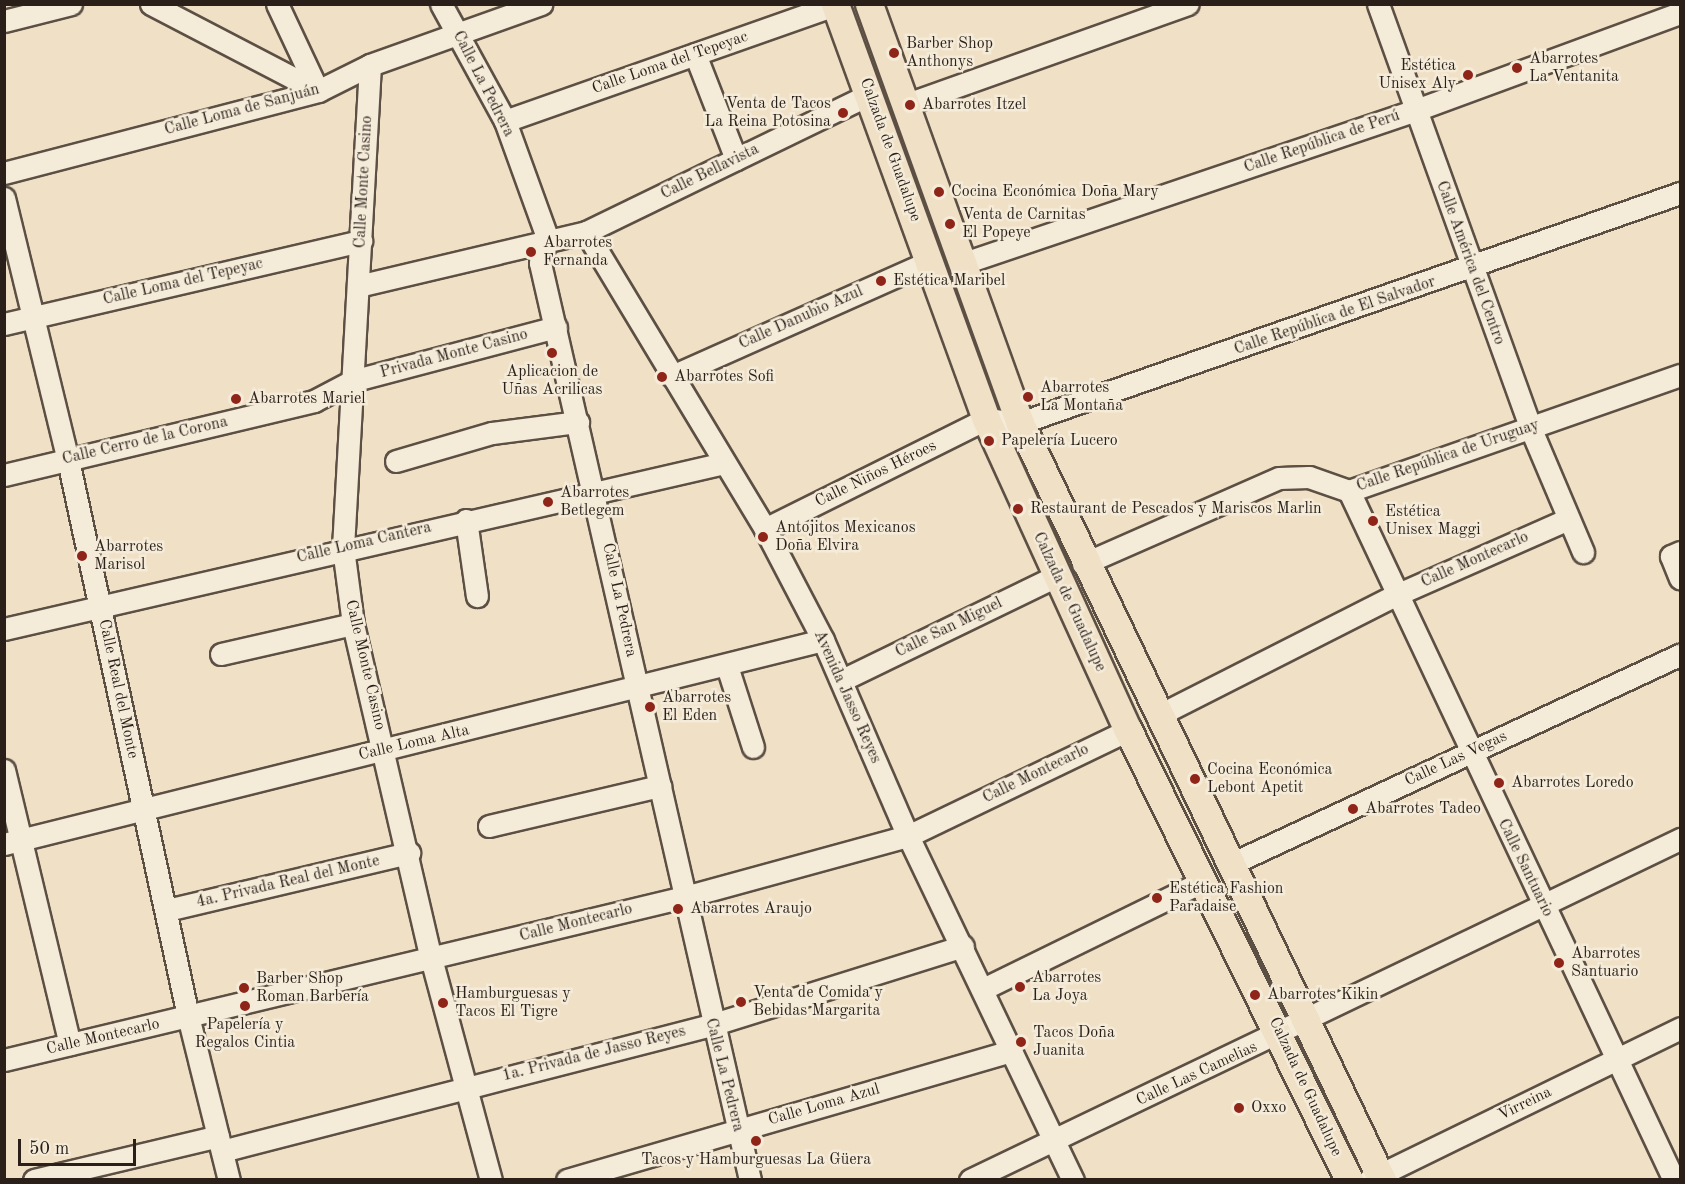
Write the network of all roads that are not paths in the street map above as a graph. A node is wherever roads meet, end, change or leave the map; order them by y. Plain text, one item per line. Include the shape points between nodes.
1 (71, 4) edge
2 (151, 4) edge
3 (277, 4) edge
4 (441, 4) edge
5 (541, 4) edge
6 (869, 4) edge
7 (1188, 4) edge
8 (1378, 4) edge
9 (835, 5) edge
10 (1680, 14) edge
11 (4, 21) edge
12 (457, 34) junction
13 (695, 54) junction
14 (370, 65) junction
15 (318, 91) junction
16 (870, 94) junction
17 (904, 105) junction
18 (1416, 110) junction
19 (505, 122) junction
20 (736, 159) junction
21 (4, 173) edge
22 (1680, 193) edge
23 (4, 198) edge
24 (586, 232) junction
25 (547, 237) junction
26 (361, 241) junction
27 (930, 261) junction
28 (961, 264) junction
29 (1472, 268) junction
30 (358, 286) junction
31 (35, 317) junction
32 (4, 324) edge
33 (556, 327) junction
34 (1680, 375) edge
35 (672, 376) junction
36 (352, 381) junction
37 (986, 419) junction
38 (578, 423) junction
39 (1020, 423) junction
40 (1530, 428) junction
41 (68, 459) junction
42 (396, 461) dead end
43 (724, 463) junction
44 (4, 475) edge
45 (595, 490) junction
46 (1348, 491) junction
47 (1568, 519) junction
48 (466, 520) junction
49 (765, 529) junction
50 (343, 548) junction
51 (1583, 552) dead end
52 (1676, 554) edge
53 (1083, 564) junction
54 (1056, 576) junction
55 (1680, 578) edge
56 (477, 596) dead end
57 (1396, 596) junction
58 (100, 605) junction
59 (353, 624) junction
60 (4, 629) edge
61 (823, 640) junction
62 (221, 654) dead end
63 (1680, 655) edge
64 (727, 666) junction
65 (842, 680) junction
66 (639, 690) junction
67 (1156, 716) junction
68 (1128, 730) junction
69 (753, 747) dead end
70 (385, 750) junction
71 (1470, 752) junction
72 (4, 770) edge
73 (660, 786) junction
74 (144, 810) junction
75 (489, 826) dead end
76 (908, 836) junction
77 (1680, 839) edge
78 (13, 842) edge
79 (409, 854) junction
80 (1231, 864) junction
81 (1203, 880) junction
82 (688, 896) junction
83 (1544, 906) junction
84 (167, 910) junction
85 (963, 946) junction
86 (431, 958) junction
87 (983, 989) junction
88 (188, 1016) junction
89 (1307, 1022) junction
90 (711, 1025) junction
91 (1680, 1028) edge
92 (1281, 1035) junction
93 (70, 1044) junction
94 (1012, 1051) junction
95 (1616, 1059) junction
96 (4, 1060) edge
97 (465, 1087) junction
98 (737, 1130) junction
99 (1054, 1139) junction
100 (220, 1144) junction
101 (1377, 1178) edge
102 (34, 1179) edge
103 (229, 1179) edge
104 (491, 1179) edge
105 (567, 1179) edge
106 (750, 1179) edge
107 (970, 1179) edge
108 (1073, 1179) edge
109 (1349, 1179) edge
110 (1674, 1179) edge

1 - 11 street
2 - 15 street
3 - 15 street
4 - 12 street, Calle La Pedrera
5 - 12 street, Calle Loma de Sanjuán
6 - 17 main road, Calzada de Guadalupe
7 - 17 street
8 - 18 street, Calle América del Centro
9 - 13 street, Calle Loma del Tepeyac
9 - 16 main road, Calzada de Guadalupe
10 - 18 street, Calle República de Perú
12 - 14 street, Calle Loma de Sanjuán
12 - 19 street, Calle La Pedrera
13 - 19 street, Calle Loma del Tepeyac
13 - 20 street
14 - 15 street, Calle Loma de Sanjuán
14 - 26 street, Calle Monte Casino
15 - 21 street, Calle Loma de Sanjuán
16 - 20 street, Calle Bellavista
16 - 27 main road, Calzada de Guadalupe
17 - 28 main road, Calzada de Guadalupe
18 - 28 street, Calle República de Perú
18 - 29 street, Calle América del Centro
19 - 25 street, Calle La Pedrera
20 - 24 street, Calle Bellavista
22 - 29 street, Calle República de El Salvador
23 - 31 street, Calle Real del Monte
24 - 25 street, Calle Bellavista
24 - 35 street, Avenida Jasso Reyes
25 - 30 street
25 - 33 street, Calle La Pedrera via 540,263
26 - 30 street, Calle Monte Casino
26 - 31 street, Calle Loma del Tepeyac
27 - 35 street, Calle Danubio Azul
27 - 37 main road, Calzada de Guadalupe
28 - 39 main road, Calzada de Guadalupe
29 - 39 street, Calle República de El Salvador
29 - 40 street, Calle América del Centro
30 - 36 street, Calle Monte Casino
31 - 32 street, Calle Loma del Tepeyac
31 - 41 street, Calle Real del Monte
33 - 36 street, Privada Monte Casino
33 - 38 street, Calle La Pedrera
34 - 40 street, Calle República de Uruguay
35 - 43 street, Avenida Jasso Reyes
36 - 41 street, Calle Cerro de la Corona via 314,401
36 - 50 street, Calle Monte Casino
37 - 39 street, Calle República de El Salvador
37 - 49 street, Calle Niños Héroes
37 - 54 main road, Calzada de Guadalupe
38 - 42 street via 492,433
38 - 45 street, Calle La Pedrera
39 - 53 main road, Calzada de Guadalupe
40 - 46 street, Calle República de Uruguay
40 - 47 street, Calle América del Centro
41 - 44 street, Calle Cerro de la Corona
41 - 58 street, Calle Real del Monte
43 - 45 street, Calle Loma Cantera
43 - 49 street, Avenida Jasso Reyes
45 - 48 street, Calle Loma Cantera
45 - 66 street, Calle La Pedrera
46 - 53 street, Calle República de Uruguay via 1309,477 1279,478
46 - 57 street, Calle Santuario
47 - 51 street, Calle América del Centro
47 - 57 street, Calle Montecarlo
48 - 50 street, Calle Loma Cantera
48 - 56 street
49 - 61 street, Avenida Jasso Reyes
50 - 58 street, Calle Loma Cantera
50 - 59 street, Calle Monte Casino
52 - 55 street
53 - 67 main road, Calzada de Guadalupe
54 - 65 street, Calle San Miguel
54 - 68 main road, Calzada de Guadalupe
57 - 67 street, Calle Montecarlo
57 - 71 street, Calle Santuario
58 - 60 street, Calle Loma Cantera
58 - 74 street, Calle Real del Monte
59 - 62 street
59 - 70 street, Calle Monte Casino
61 - 64 street, Calle Loma Alta
61 - 65 street, Avenida Jasso Reyes
63 - 71 street, Calle Las Vegas
64 - 66 street, Calle Loma Alta
64 - 69 street
65 - 76 street, Avenida Jasso Reyes
66 - 70 street, Calle Loma Alta
66 - 73 street, Calle La Pedrera
67 - 80 main road, Calzada de Guadalupe
68 - 76 street, Calle Montecarlo
68 - 81 main road, Calzada de Guadalupe
70 - 74 street, Calle Loma Alta
70 - 79 street, Calle Monte Casino
71 - 80 street, Calle Las Vegas
71 - 83 street, Calle Santuario
72 - 78 street
73 - 75 street
73 - 82 street, Calle La Pedrera
74 - 78 street, Calle Loma Alta
74 - 84 street, Calle Real del Monte
76 - 82 street, Calle Montecarlo
76 - 85 street, Avenida Jasso Reyes
77 - 83 street, Calle Las Camelias
78 - 93 street
79 - 84 street, 4a. Privada Real del Monte
79 - 86 street, Calle Monte Casino
80 - 89 main road, Calzada de Guadalupe
81 - 87 street
81 - 92 main road, Calzada de Guadalupe
82 - 86 street, Calle Montecarlo
82 - 90 street, Calle La Pedrera
83 - 89 street, Calle Las Camelias
83 - 95 street, Calle Santuario
84 - 88 street, Calle Real del Monte
85 - 87 street, Avenida Jasso Reyes
85 - 90 street, 1a. Privada de Jasso Reyes
86 - 88 street, Calle Montecarlo
86 - 97 street, Calle Monte Casino
87 - 94 street, Avenida Jasso Reyes
88 - 93 street, Calle Montecarlo
88 - 100 street, Calle Real del Monte
89 - 92 street, Calle Las Camelias
89 - 101 main road, Calzada de Guadalupe
90 - 97 street, 1a. Privada de Jasso Reyes
90 - 98 street, Calle La Pedrera
91 - 95 street, Virreina
92 - 99 street, Calle Las Camelias
92 - 109 main road, Calzada de Guadalupe
93 - 96 street, Calle Montecarlo
94 - 98 street, Calle Loma Azul
94 - 99 street, Avenida Jasso Reyes
95 - 101 street, Virreina
95 - 110 street, Calle Santuario
97 - 100 street, 1a. Privada de Jasso Reyes
97 - 104 street, Calle Monte Casino
98 - 105 street, Calle Loma Azul
98 - 106 street, Calle La Pedrera
99 - 107 street, Calle Las Camelias
99 - 108 street, Avenida Jasso Reyes
100 - 102 street, 1a. Privada de Jasso Reyes
100 - 103 street, Calle Real del Monte

